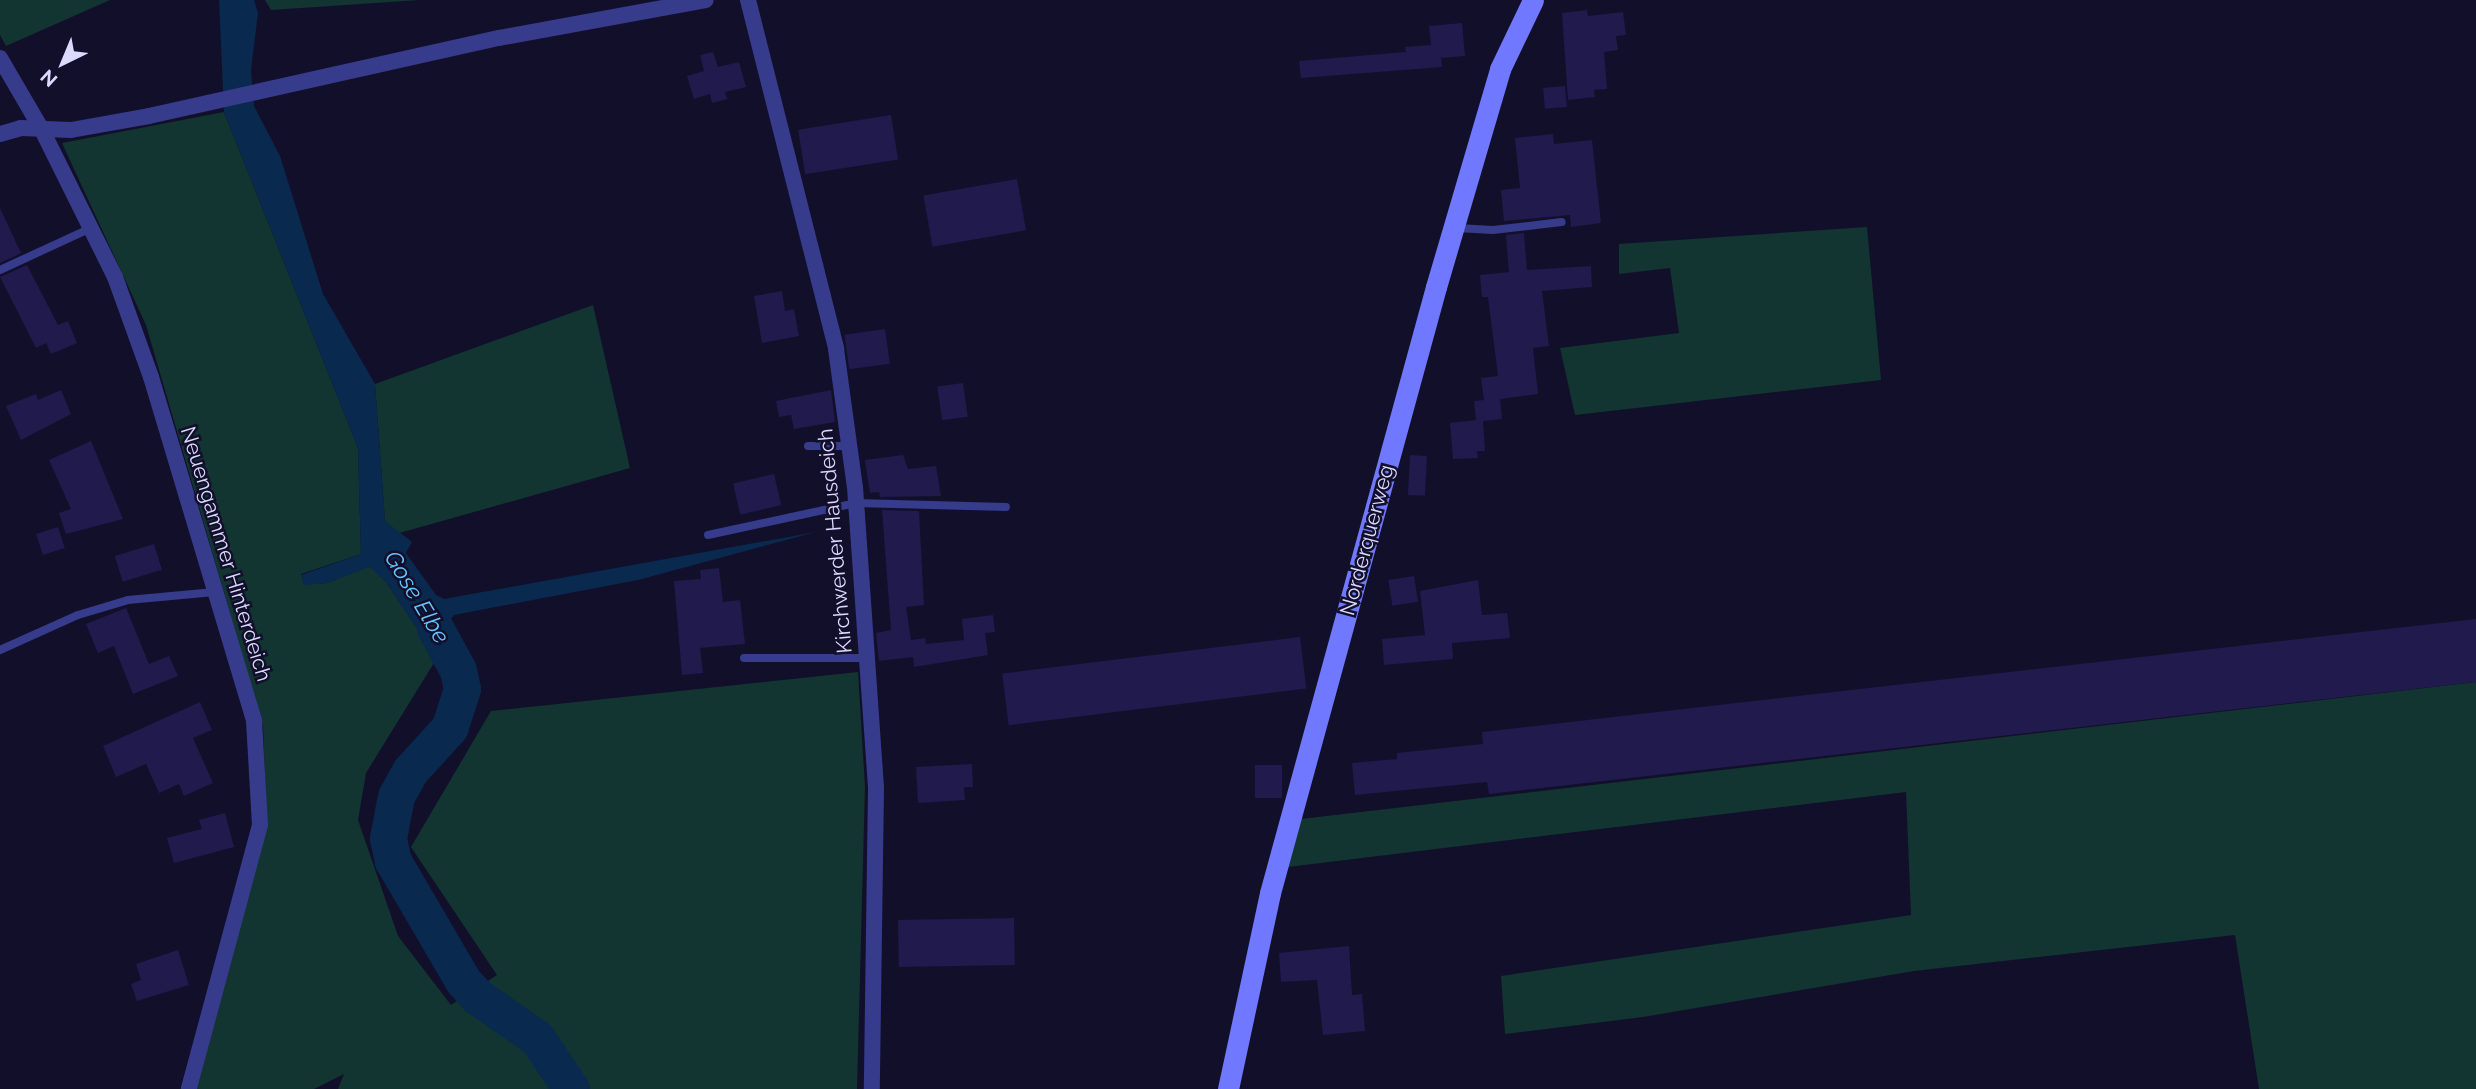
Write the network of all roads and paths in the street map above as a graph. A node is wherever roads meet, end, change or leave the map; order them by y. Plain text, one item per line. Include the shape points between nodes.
1 (706, 0) edge
2 (748, 0) edge
3 (1533, 0) edge
4 (0, 58) edge
5 (42, 130) junction
6 (0, 134) edge
7 (1562, 222) dead end
8 (91, 228) junction
9 (1454, 228) junction
10 (0, 270) edge
11 (808, 446) dead end
12 (849, 446) junction
13 (856, 503) junction
14 (1006, 507) dead end
15 (708, 535) dead end
16 (215, 592) junction
17 (0, 650) edge
18 (744, 658) dead end
19 (866, 658) junction
20 (189, 1089) edge
21 (872, 1089) edge
22 (1228, 1089) edge

1 - 5 street via 499,38 107,124
2 - 12 street, Kirchwerder Hausdeich via 836,349
3 - 9 street, Norderquerweg via 1500,69
4 - 5 street, Neuengammer Hinterdeich
5 - 6 street via 21,128
5 - 8 street, Neuengammer Hinterdeich
7 - 9 lane via 1493,230
8 - 10 lane
8 - 16 street, Neuengammer Hinterdeich via 115,277 151,377
9 - 22 street, Norderquerweg via 1270,892
11 - 12 lane
12 - 13 street, Kirchwerder Hausdeich
13 - 14 lane
13 - 15 lane
13 - 19 street, Kirchwerder Hausdeich
16 - 17 lane via 128,600 78,615
16 - 20 street, Neuengammer Hinterdeich via 254,721 260,825
18 - 19 lane
19 - 21 street, Kirchwerder Hausdeich via 876,788

